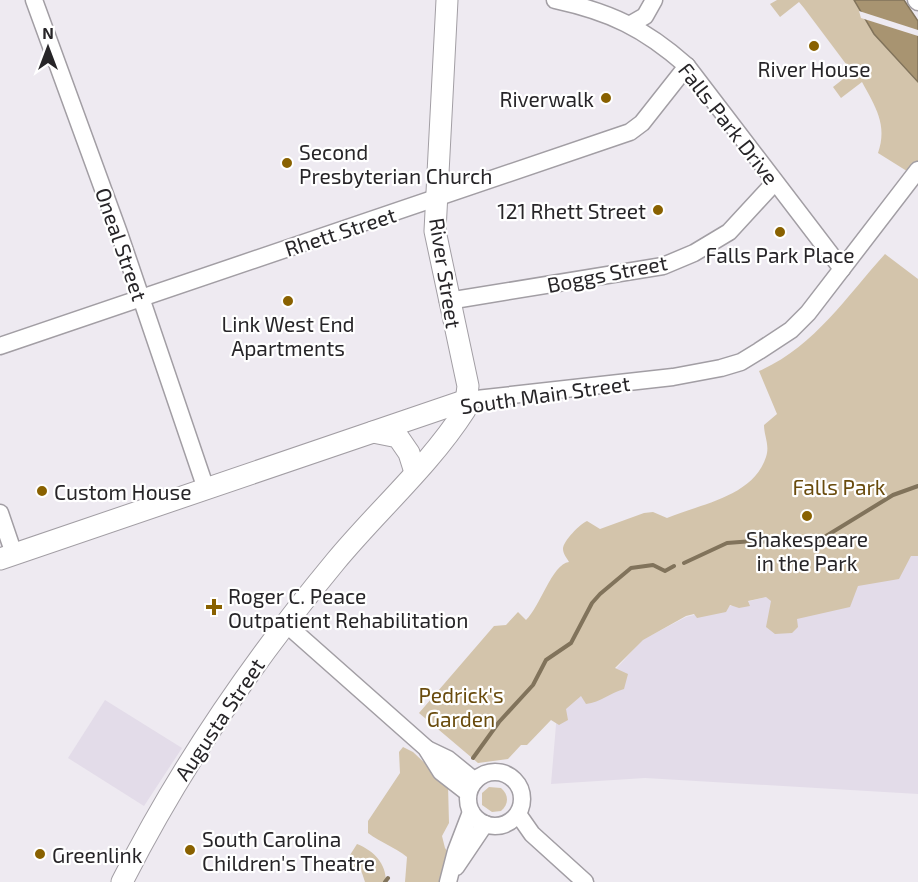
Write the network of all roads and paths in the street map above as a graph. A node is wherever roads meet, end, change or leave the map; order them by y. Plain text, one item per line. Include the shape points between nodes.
1 (34, 0) edge
2 (447, 0) edge
3 (555, 0) edge
4 (654, 0) edge
5 (631, 24) junction
6 (687, 66) junction
7 (914, 175) edge
8 (775, 182) junction
9 (435, 199) junction
10 (842, 269) junction
11 (140, 297) junction
12 (448, 301) junction
13 (0, 346) edge
14 (467, 400) junction
15 (371, 432) junction
16 (415, 472) junction
17 (206, 489) junction
18 (0, 513) edge
19 (7, 557) edge
20 (286, 624) junction
21 (471, 787) junction
22 (471, 812) junction
23 (518, 813) junction
24 (493, 825) junction
25 (532, 834) junction
26 (450, 877) edge
27 (122, 882) edge
28 (585, 882) edge

1 - 11 street, Oneal Street
2 - 9 main road, River Street
3 - 5 street, Falls Park Drive
4 - 5 street via 645,16
5 - 6 street, Falls Park Drive
6 - 8 street, Falls Park Drive
6 - 9 street, Rhett Street via 642,123 630,132
7 - 10 street, South Main Street
8 - 10 street, Falls Park Drive
8 - 12 street, Boggs Street via 729,232 694,254 663,266
9 - 11 street, Rhett Street
9 - 12 main road, River Street via 435,231
10 - 14 street, South Main Street via 791,330 741,362 673,377
11 - 13 street, Rhett Street
11 - 17 street, Oneal Street
12 - 14 main road, River Street via 468,386
14 - 15 main road, South Main Street
14 - 16 main road, Augusta Street via 456,423
15 - 16 main road via 398,437
15 - 17 main road, South Main Street
16 - 20 main road, Augusta Street
17 - 19 main road, South Main Street
18 - 19 street
20 - 21 street via 426,748 448,759
20 - 27 main road, Augusta Street via 202,741
21 - 22 street
21 - 23 street via 492,772 513,779 521,794
22 - 24 street
22 - 26 street
23 - 24 street
23 - 25 street
24 - 25 street
24 - 26 street
25 - 28 street

